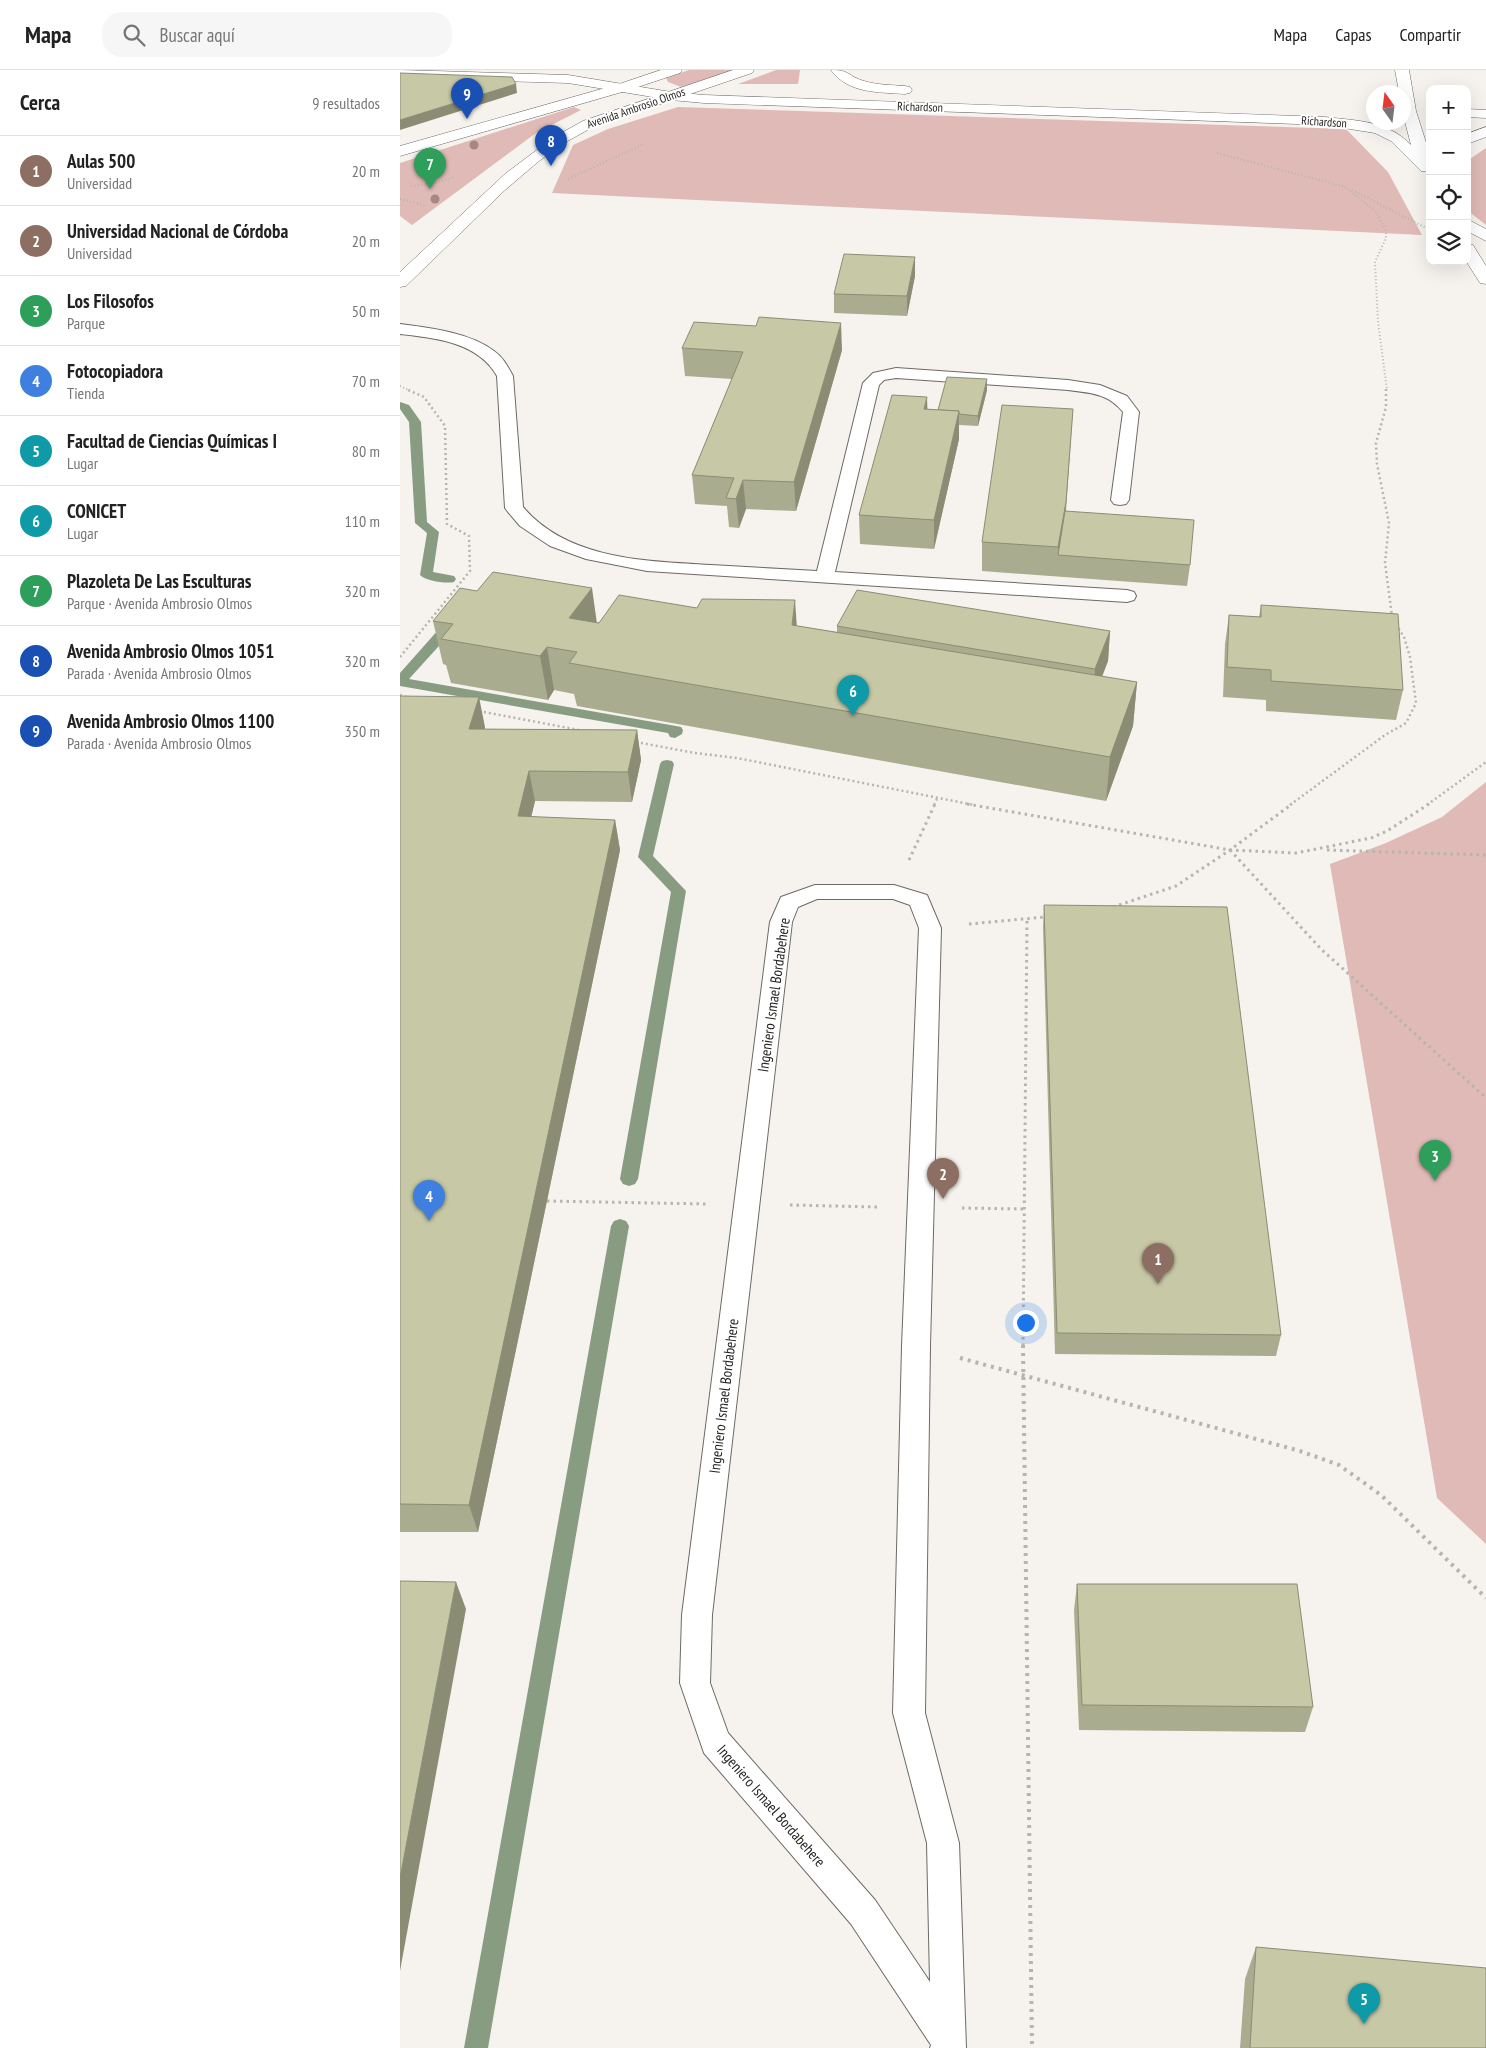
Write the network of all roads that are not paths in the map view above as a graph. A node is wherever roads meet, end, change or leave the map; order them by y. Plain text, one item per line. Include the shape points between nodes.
1 (675, 70) edge
2 (747, 70) edge
3 (838, 70) edge
4 (1402, 70) edge
5 (400, 74) edge
6 (624, 87) junction
7 (920, 91) dead end
8 (671, 96) junction
9 (1139, 100) dead end
10 (1338, 108) dead end
11 (1412, 111) edge
12 (1471, 113) edge
13 (1486, 114) edge
14 (1486, 132) edge
15 (1471, 138) edge
16 (400, 151) edge
17 (1426, 163) edge
18 (1426, 168) edge
19 (1471, 227) edge
20 (1486, 236) edge
21 (1471, 255) edge
22 (1486, 279) edge
23 (400, 282) edge
24 (400, 328) edge
25 (1120, 500) dead end
26 (826, 577) junction
27 (1127, 596) dead end
28 (948, 2045) edge

1 - 6 street, Avenida Ambrosio Olmos
2 - 8 street, Avenida Ambrosio Olmos
3 - 7 street, Richardson via 842,77 857,84
4 - 11 street
5 - 6 street, Richardson via 568,79
6 - 8 street, Richardson
6 - 16 street, Avenida Ambrosio Olmos
8 - 18 street, Richardson via 1325,120 1379,129 1396,138
8 - 23 street, Avenida Ambrosio Olmos via 588,124 547,146 447,234
9 - 10 street, Richardson
11 - 17 street
12 - 13 street
14 - 15 street
19 - 20 street
21 - 22 street
24 - 26 lane via 460,340 497,360 505,376 514,508 524,523 545,537 569,548 647,566
25 - 26 lane via 1131,412 1121,399 1100,390 1068,385 896,373 878,376 871,383
26 - 27 lane
28 - 28 lane, Ingeniero Ismael Bordabehere via 863,1912 715,1742 695,1683 697,1614 781,922 789,902 815,892 894,892 919,900 930,928 916,1346 909,1713 943,1843

